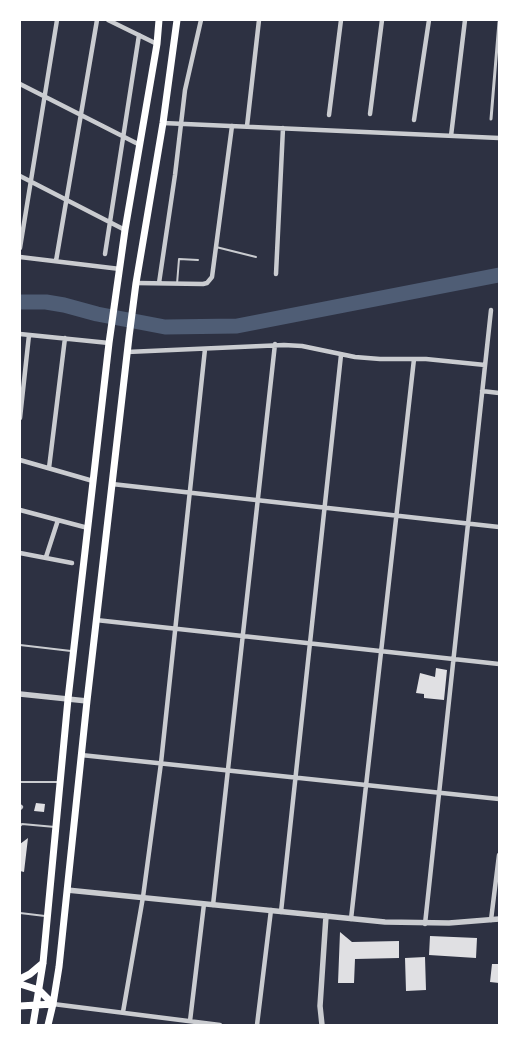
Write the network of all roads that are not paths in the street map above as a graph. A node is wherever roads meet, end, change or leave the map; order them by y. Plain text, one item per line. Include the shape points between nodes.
1 (57, 20) edge
2 (97, 20) edge
3 (108, 20) edge
4 (122, 20) edge
5 (159, 20) edge
6 (177, 20) edge
7 (201, 20) edge
8 (259, 20) edge
9 (341, 20) edge
10 (382, 20) edge
11 (429, 20) edge
12 (465, 20) edge
13 (499, 22) edge
14 (122, 27) junction
15 (139, 35) junction
16 (157, 44) junction
17 (20, 84) edge
18 (44, 96) junction
19 (370, 114) dead end
20 (81, 115) junction
21 (329, 115) dead end
22 (491, 119) dead end
23 (414, 120) dead end
24 (163, 123) junction
25 (181, 124) junction
26 (232, 126) junction
27 (248, 126) junction
28 (283, 128) junction
29 (123, 136) junction
30 (451, 136) junction
31 (499, 138) edge
32 (140, 145) junction
33 (20, 176) edge
34 (31, 181) junction
35 (66, 200) junction
36 (110, 222) junction
37 (126, 230) junction
38 (216, 247) junction
39 (20, 248) edge
40 (105, 254) dead end
41 (20, 257) edge
42 (256, 257) dead end
43 (198, 260) dead end
44 (56, 261) junction
45 (120, 269) junction
46 (276, 274) dead end
47 (136, 283) junction
48 (159, 284) junction
49 (177, 284) junction
50 (491, 310) dead end
51 (20, 334) edge
52 (29, 334) junction
53 (65, 338) junction
54 (110, 339) junction
55 (275, 344) junction
56 (205, 349) junction
57 (127, 352) junction
58 (341, 355) junction
59 (414, 359) junction
60 (485, 365) junction
61 (482, 391) junction
62 (499, 393) edge
63 (20, 418) edge
64 (20, 460) edge
65 (48, 468) junction
66 (93, 481) junction
67 (112, 484) junction
68 (189, 493) junction
69 (258, 500) junction
70 (325, 508) junction
71 (21, 512) edge
72 (396, 516) junction
73 (58, 520) junction
74 (468, 524) junction
75 (499, 527) edge
76 (88, 528) junction
77 (20, 553) edge
78 (46, 558) junction
79 (72, 563) dead end
80 (96, 620) junction
81 (175, 628) junction
82 (243, 636) junction
83 (310, 643) junction
84 (20, 645) edge
85 (74, 651) junction
86 (381, 651) junction
87 (454, 659) junction
88 (499, 664) edge
89 (20, 694) edge
90 (68, 699) junction
91 (87, 701) junction
92 (81, 755) junction
93 (161, 763) junction
94 (228, 770) junction
95 (296, 778) junction
96 (20, 782) edge
97 (60, 782) junction
98 (366, 785) junction
99 (440, 793) junction
100 (499, 799) edge
101 (20, 826) edge
102 (56, 827) junction
103 (499, 855) edge
104 (67, 890) junction
105 (143, 898) junction
106 (204, 904) junction
107 (213, 905) junction
108 (271, 910) junction
109 (281, 912) junction
110 (20, 913) edge
111 (48, 916) junction
112 (326, 916) junction
113 (351, 919) junction
114 (499, 919) edge
115 (492, 920) junction
116 (425, 924) junction
117 (43, 963) junction
118 (20, 979) edge
119 (20, 984) edge
120 (39, 990) junction
121 (54, 1004) junction
122 (36, 1005) junction
123 (20, 1006) edge
124 (123, 1012) junction
125 (190, 1021) junction
126 (33, 1025) edge
127 (48, 1025) edge
128 (220, 1025) edge
129 (257, 1025) edge
130 (322, 1025) edge

1 - 18 street
2 - 20 street
3 - 14 street
4 - 14 street
5 - 16 main road
6 - 24 main road
7 - 25 street
8 - 27 street
9 - 21 street
10 - 19 street
11 - 23 street
12 - 30 street
13 - 22 street
14 - 15 street
15 - 16 street
15 - 29 street
16 - 32 main road
17 - 18 street
18 - 20 street
18 - 34 street
20 - 29 street
20 - 35 street
24 - 25 street
24 - 47 main road
25 - 26 street
25 - 48 street
26 - 27 street
26 - 38 street
27 - 28 street
28 - 30 street
28 - 46 street
29 - 32 street
29 - 36 street
30 - 31 street
32 - 37 main road
33 - 34 street
34 - 35 street
34 - 39 street
35 - 36 street
35 - 44 street
36 - 37 street
36 - 40 street
37 - 45 main road
38 - 42 lane
38 - 49 street via 209,280 203,284
41 - 44 street
43 - 49 lane via 179,259
44 - 45 street
45 - 54 main road
47 - 48 street
47 - 57 main road
48 - 49 street
50 - 60 street
51 - 52 street
52 - 53 street
52 - 63 street
53 - 54 street
53 - 65 street
54 - 66 main road
55 - 56 street
55 - 58 street
55 - 69 street
56 - 57 street
56 - 68 street
57 - 67 main road
58 - 59 street
58 - 70 street
59 - 60 street
59 - 72 street
60 - 61 street
61 - 62 street
61 - 74 street
64 - 65 street
65 - 66 street
66 - 76 main road
67 - 68 street
67 - 80 main road
68 - 69 street
68 - 81 street
69 - 70 street
69 - 82 street
70 - 72 street
70 - 83 street
71 - 73 street
72 - 74 street
72 - 86 street
73 - 76 street
73 - 78 street
74 - 75 street
74 - 87 street
76 - 85 main road
77 - 78 street
78 - 79 street
80 - 81 street
80 - 91 main road
81 - 82 street
81 - 93 street
82 - 83 street
82 - 94 street
83 - 86 street
83 - 95 street
84 - 85 lane
85 - 90 main road
86 - 87 street
86 - 98 street
87 - 88 street
87 - 99 street
89 - 90 street
90 - 91 street
90 - 97 main road
91 - 92 main road
92 - 93 street
92 - 104 main road
93 - 94 street
93 - 105 street
94 - 95 street
94 - 107 street
95 - 98 street
95 - 109 street
96 - 97 lane
97 - 102 main road
98 - 99 street
98 - 113 street
99 - 100 street
99 - 116 street
101 - 102 lane
102 - 111 main road
103 - 115 street
104 - 105 street
104 - 121 main road
105 - 106 street
105 - 124 street
106 - 107 street
106 - 125 street
107 - 108 street
108 - 109 street
108 - 129 street
109 - 112 street
110 - 111 lane
111 - 117 main road
112 - 113 street
112 - 130 street via 320,1006
113 - 116 street
114 - 115 street
115 - 116 street
117 - 118 main road
117 - 120 main road
119 - 120 main road
120 - 121 main road
120 - 122 main road
121 - 122 main road
121 - 124 street
121 - 127 main road
122 - 123 main road
122 - 126 main road
124 - 125 street
125 - 128 street

